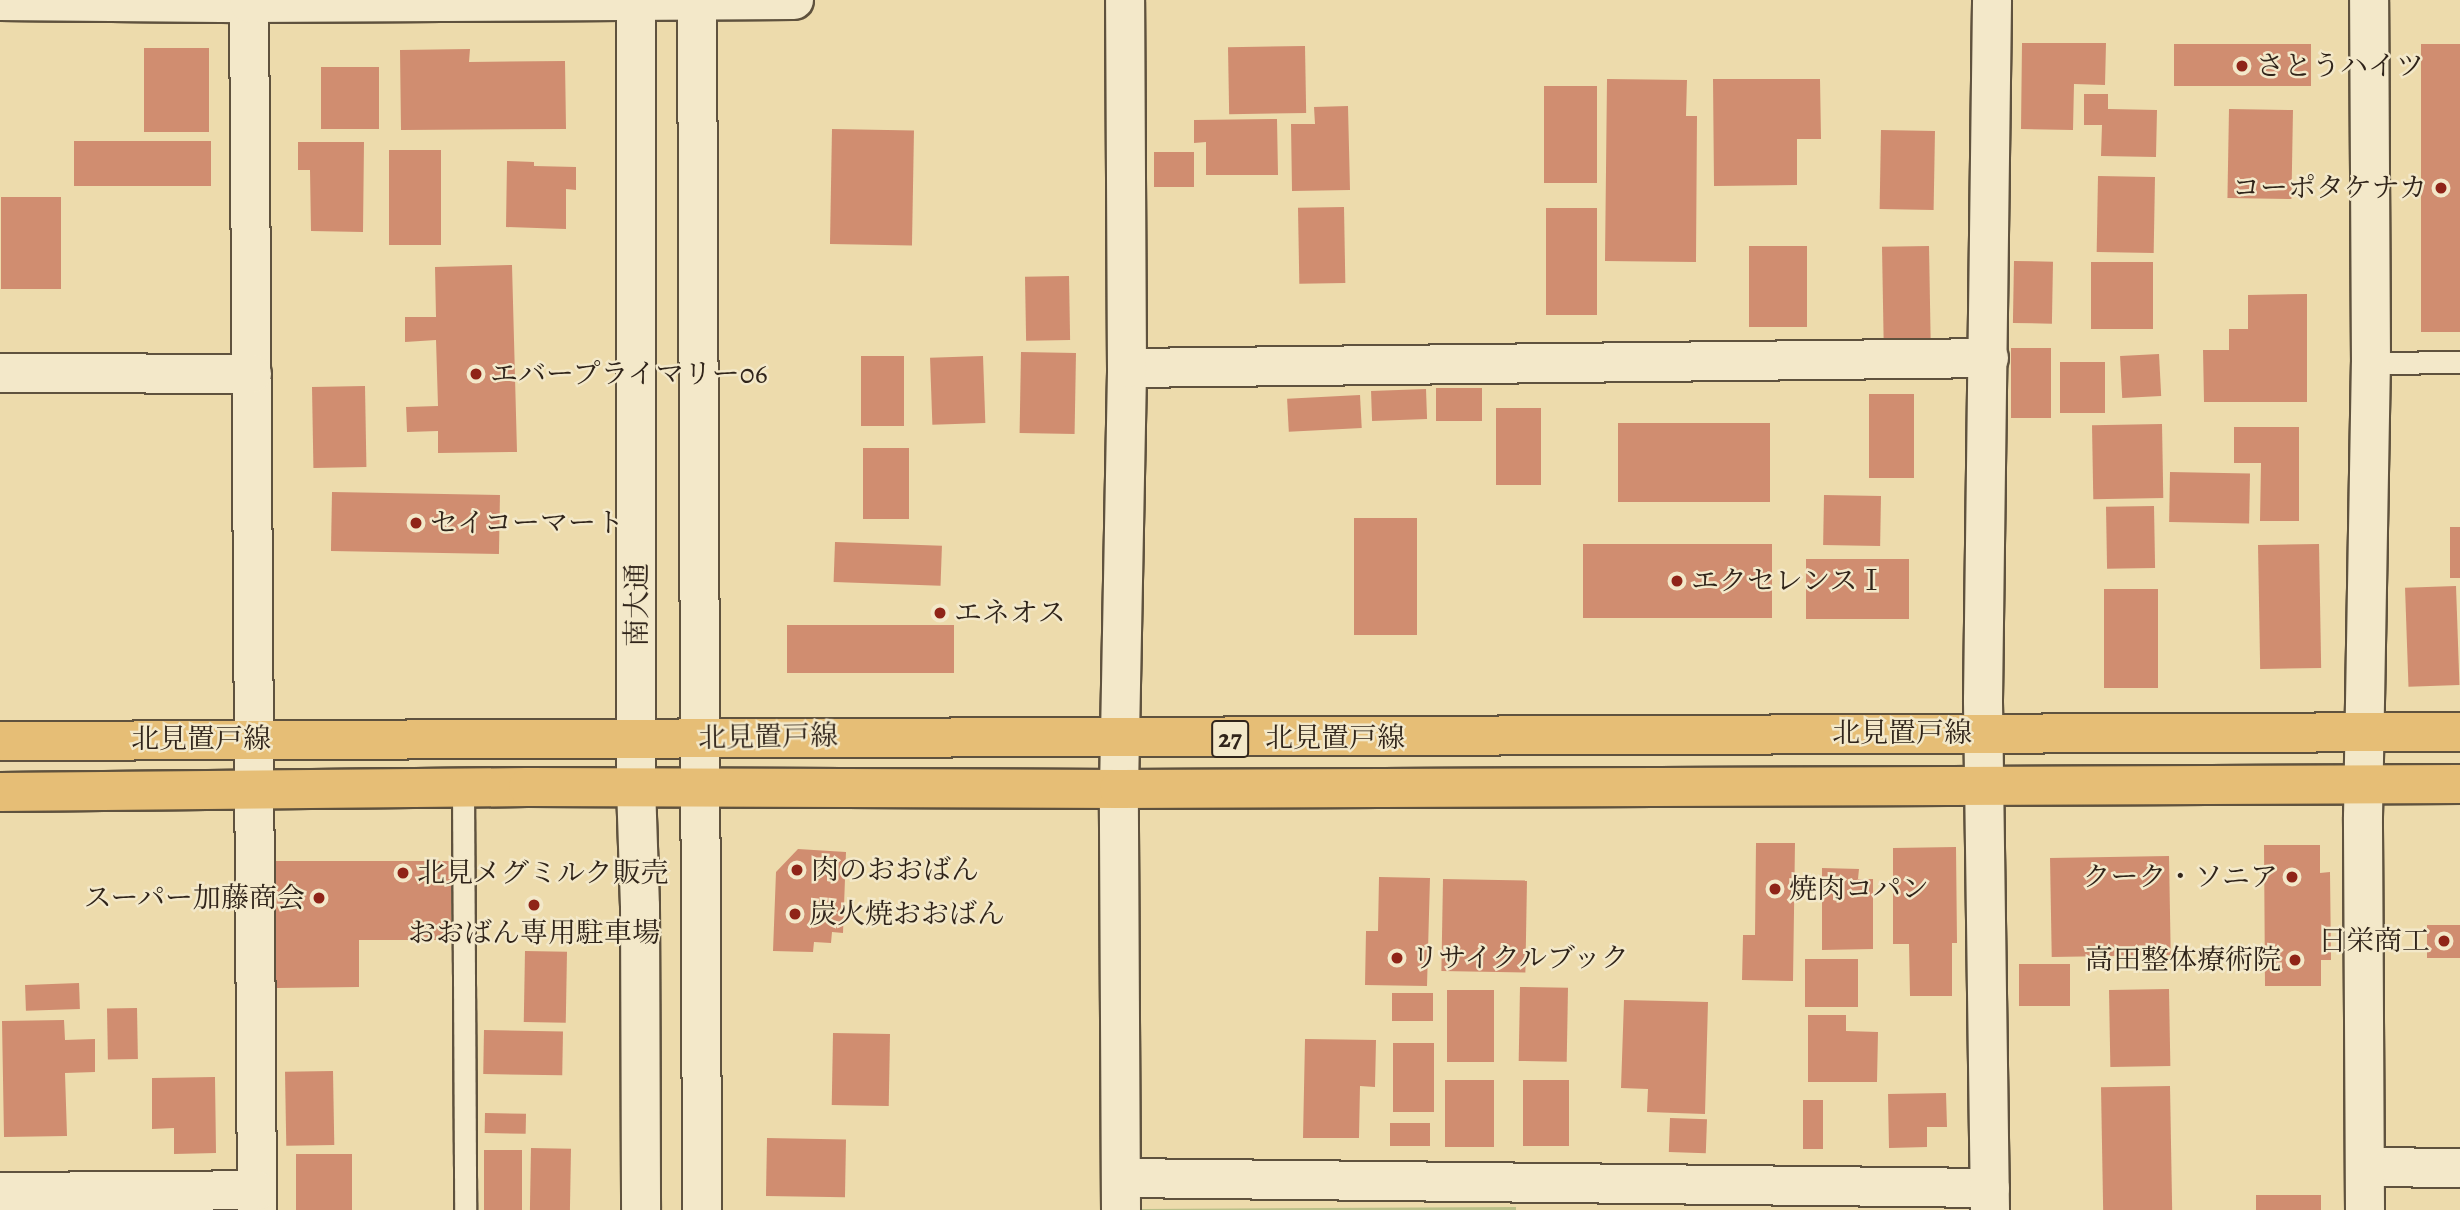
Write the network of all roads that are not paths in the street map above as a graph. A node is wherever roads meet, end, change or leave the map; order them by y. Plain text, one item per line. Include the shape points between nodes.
1 (636, 0) edge
2 (697, 0) edge
3 (794, 0) edge
4 (1125, 0) edge
5 (1992, 0) edge
6 (2370, 0) edge
7 (0, 1) edge
8 (249, 2) edge
9 (1989, 358) junction
10 (2460, 362) edge
11 (2371, 363) junction
12 (1127, 368) junction
13 (0, 373) edge
14 (252, 374) junction
15 (2364, 732) junction
16 (2460, 732) edge
17 (1984, 733) junction
18 (701, 738) junction
19 (253, 739) junction
20 (636, 739) junction
21 (1121, 740) junction
22 (0, 741) edge
23 (2364, 784) junction
24 (2460, 784) edge
25 (636, 786) junction
26 (701, 787) junction
27 (1986, 787) junction
28 (463, 788) junction
29 (253, 789) junction
30 (1119, 789) junction
31 (0, 792) edge
32 (2365, 1167) junction
33 (2460, 1168) edge
34 (0, 1192) edge
35 (1121, 1194) edge
36 (1527, 1196) edge
37 (1990, 1199) edge
38 (257, 1200) edge
39 (465, 1210) edge
40 (640, 1210) edge
41 (702, 1210) edge
42 (2365, 1210) edge

1 - 2 street
1 - 8 street
1 - 20 street, 南大通
2 - 3 street
2 - 18 street
4 - 12 street
5 - 9 street
6 - 11 street
7 - 8 street
8 - 14 street
9 - 12 street
9 - 17 street
10 - 11 lane
11 - 15 street
12 - 21 street
13 - 14 street
14 - 19 street
15 - 16 main road, 北見置戸線 / 27
15 - 17 main road, 北見置戸線 / 27
15 - 23 street
17 - 21 main road, 北見置戸線 / 27
17 - 27 street
18 - 20 main road, 北見置戸線 / 27
18 - 21 main road, 北見置戸線 / 27
18 - 26 street
19 - 20 main road, 北見置戸線 / 27
19 - 22 main road, 北見置戸線 / 27
19 - 29 street
20 - 25 street, 南大通
21 - 30 street
23 - 24 main road, 北見置戸線 / 27
23 - 27 main road, 北見置戸線 / 27
23 - 32 street
25 - 26 main road, 北見置戸線 / 27
25 - 28 main road, 北見置戸線 / 27
25 - 40 street, 南大通
26 - 30 main road, 北見置戸線 / 27
26 - 41 street
27 - 30 main road, 北見置戸線 / 27
27 - 37 street
28 - 29 main road, 北見置戸線 / 27
28 - 39 lane
29 - 31 main road, 北見置戸線 / 27
29 - 38 street
30 - 35 street
32 - 33 street
32 - 42 street
34 - 38 street
35 - 36 street
36 - 37 street

